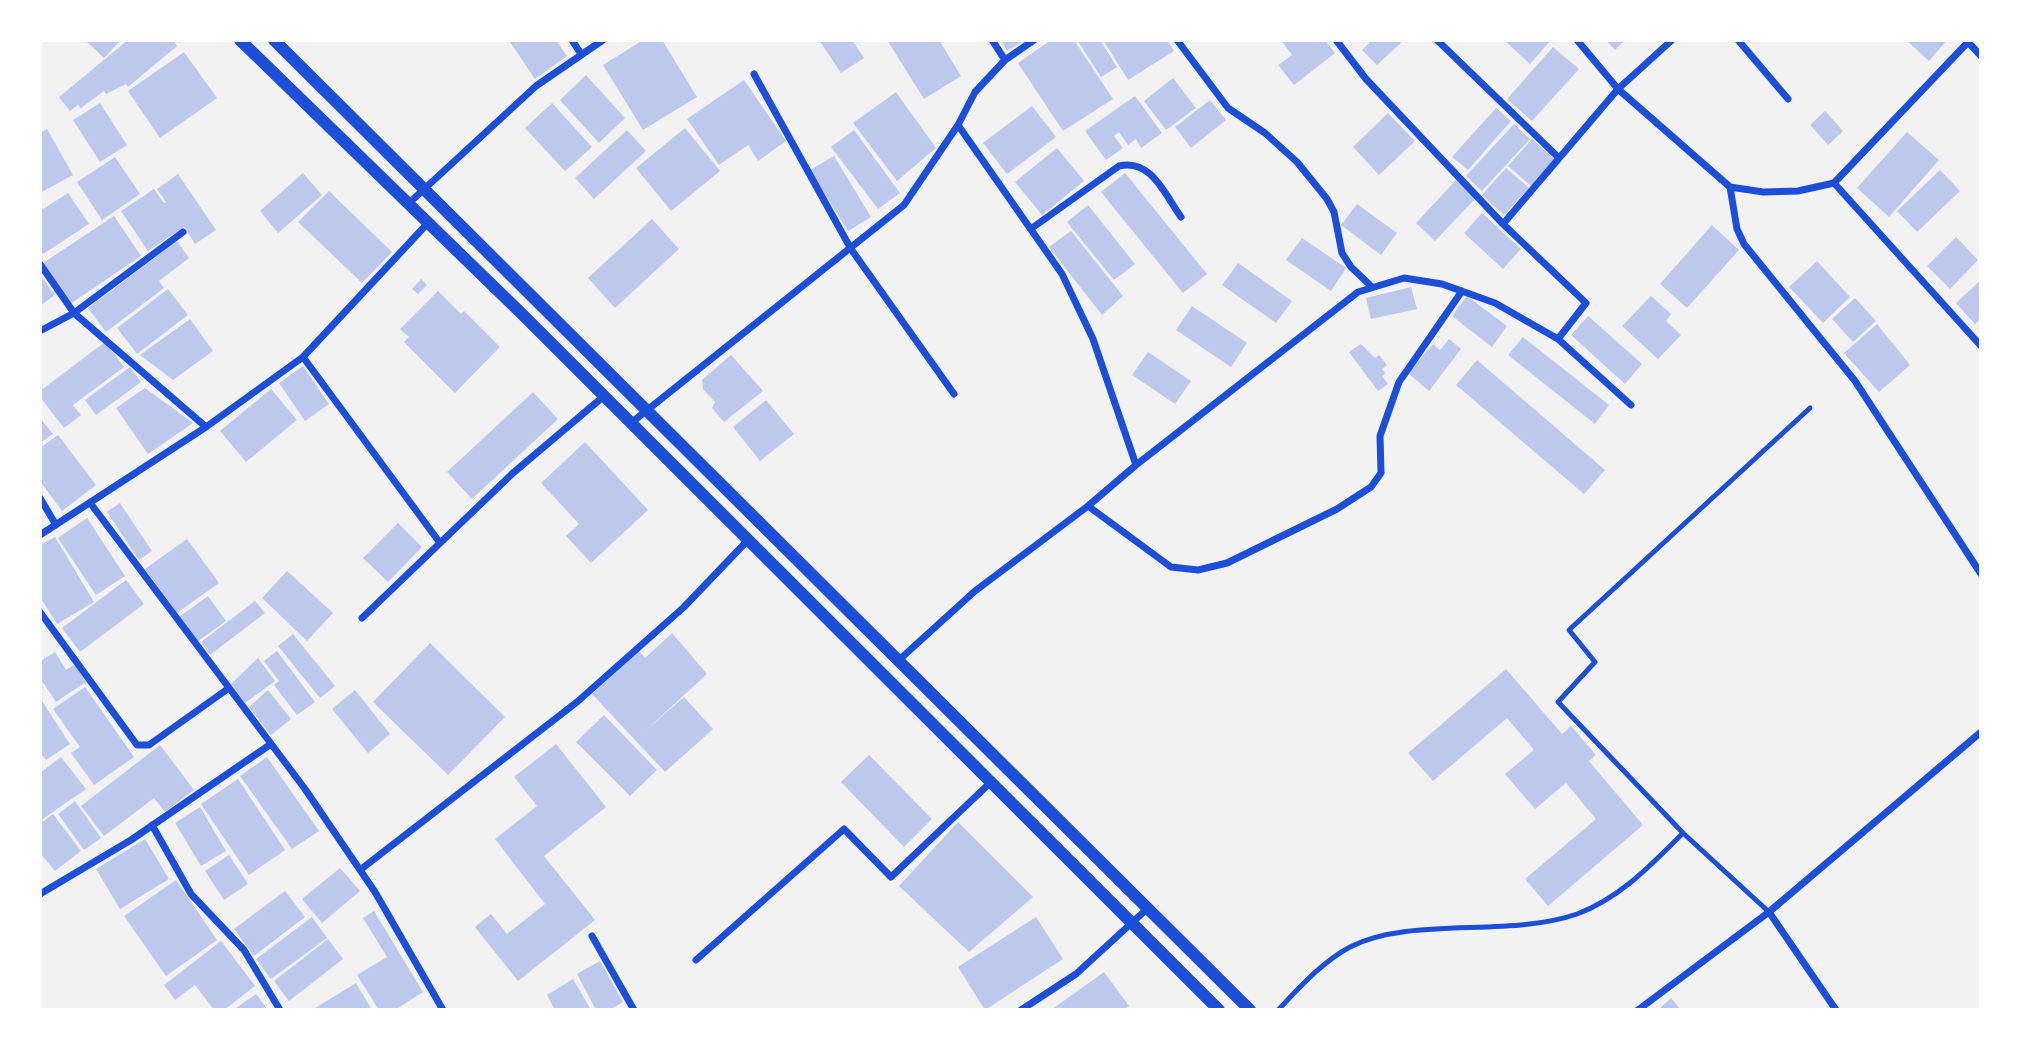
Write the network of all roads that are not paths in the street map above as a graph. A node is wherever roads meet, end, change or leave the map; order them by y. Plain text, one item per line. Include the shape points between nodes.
1 (240, 40) edge
2 (274, 40) edge
3 (572, 40) edge
4 (603, 40) edge
5 (992, 40) edge
6 (1034, 40) edge
7 (1177, 40) edge
8 (1336, 40) edge
9 (1437, 40) edge
10 (1577, 40) edge
11 (1672, 40) edge
12 (1738, 40) edge
13 (1969, 41) edge
14 (581, 54) junction
15 (1981, 56) edge
16 (1005, 60) junction
17 (754, 74) dead end
18 (1618, 89) junction
19 (1788, 99) dead end
20 (958, 125) junction
21 (1559, 158) junction
22 (1835, 183) junction
23 (425, 187) junction
24 (1730, 187) junction
25 (408, 204) junction
26 (1181, 217) dead end
27 (1503, 223) junction
28 (427, 224) junction
29 (1032, 228) junction
30 (183, 232) dead end
31 (851, 249) junction
32 (40, 264) edge
33 (1372, 287) junction
34 (1462, 291) junction
35 (74, 313) junction
36 (40, 331) edge
37 (1558, 339) junction
38 (1981, 346) edge
39 (303, 357) junction
40 (954, 394) dead end
41 (604, 396) junction
42 (1632, 405) dead end
43 (1810, 408) dead end
44 (647, 409) junction
45 (631, 423) junction
46 (206, 427) junction
47 (1136, 465) junction
48 (40, 498) edge
49 (91, 504) junction
50 (1088, 506) junction
51 (56, 525) junction
52 (40, 536) edge
53 (748, 540) junction
54 (440, 543) junction
55 (1981, 574) edge
56 (40, 612) edge
57 (362, 618) dead end
58 (899, 660) junction
59 (229, 688) junction
60 (1981, 732) edge
61 (271, 744) junction
62 (990, 782) junction
63 (152, 825) junction
64 (1683, 833) junction
65 (360, 870) junction
66 (40, 894) edge
67 (1148, 908) junction
68 (1769, 912) junction
69 (1132, 923) junction
70 (592, 936) dead end
71 (696, 960) dead end
72 (280, 1010) edge
73 (443, 1010) edge
74 (634, 1010) edge
75 (1021, 1010) edge
76 (1219, 1010) edge
77 (1250, 1010) edge
78 (1278, 1010) edge
79 (1638, 1010) edge
80 (1836, 1010) edge

1 - 25 street
2 - 23 street
3 - 14 street
4 - 14 street
5 - 16 street
6 - 16 street
7 - 33 street via 1228,108 1265,132 1312,180 1334,212 1342,253
8 - 27 street via 1366,79
9 - 21 street
10 - 18 street
11 - 18 street
12 - 19 street
13 - 15 street
13 - 22 street
14 - 23 street via 536,86
16 - 20 street via 975,92
17 - 31 street
18 - 21 street
18 - 24 street
20 - 29 street
20 - 31 street via 904,205
21 - 27 street
22 - 24 street via 1798,191
22 - 38 street
23 - 25 street
23 - 44 street
24 - 55 street via 1744,244 1855,381
25 - 28 street
26 - 29 street via 1153,177 1142,166 1130,163 1119,166
27 - 37 street via 1586,303
28 - 39 street
28 - 41 street
29 - 47 street via 1062,274 1093,339
30 - 35 street
31 - 40 street
31 - 44 street
32 - 35 street
33 - 34 street via 1404,278
33 - 47 street via 1358,292
34 - 37 street via 1495,303
34 - 50 street via 1399,382 1380,436 1381,473 1371,487 1337,509 1227,563 1198,570 1171,567
35 - 36 street
35 - 46 street
37 - 42 street
39 - 46 street
39 - 54 street
41 - 45 street
41 - 54 street
43 - 64 lane via 1569,630 1595,662 1558,702
44 - 45 street
44 - 58 street
45 - 53 street
46 - 49 street
47 - 50 street
48 - 51 street
49 - 51 street
49 - 59 street
50 - 58 street via 975,590
51 - 52 street
53 - 62 street
53 - 65 street via 684,607 577,702
54 - 57 street
56 - 59 street via 137,745 149,745
58 - 67 street
59 - 61 street
60 - 68 street
61 - 63 street
61 - 65 street
62 - 69 street
62 - 71 street via 891,877 844,829
63 - 66 street
63 - 72 street via 191,894 244,950
64 - 68 lane
64 - 78 lane via 1632,882 1579,913 1517,925 1373,938 1333,957
65 - 73 street
67 - 69 street
67 - 77 street
68 - 79 street
68 - 80 street
69 - 75 street via 1076,974
69 - 76 street
70 - 74 street

